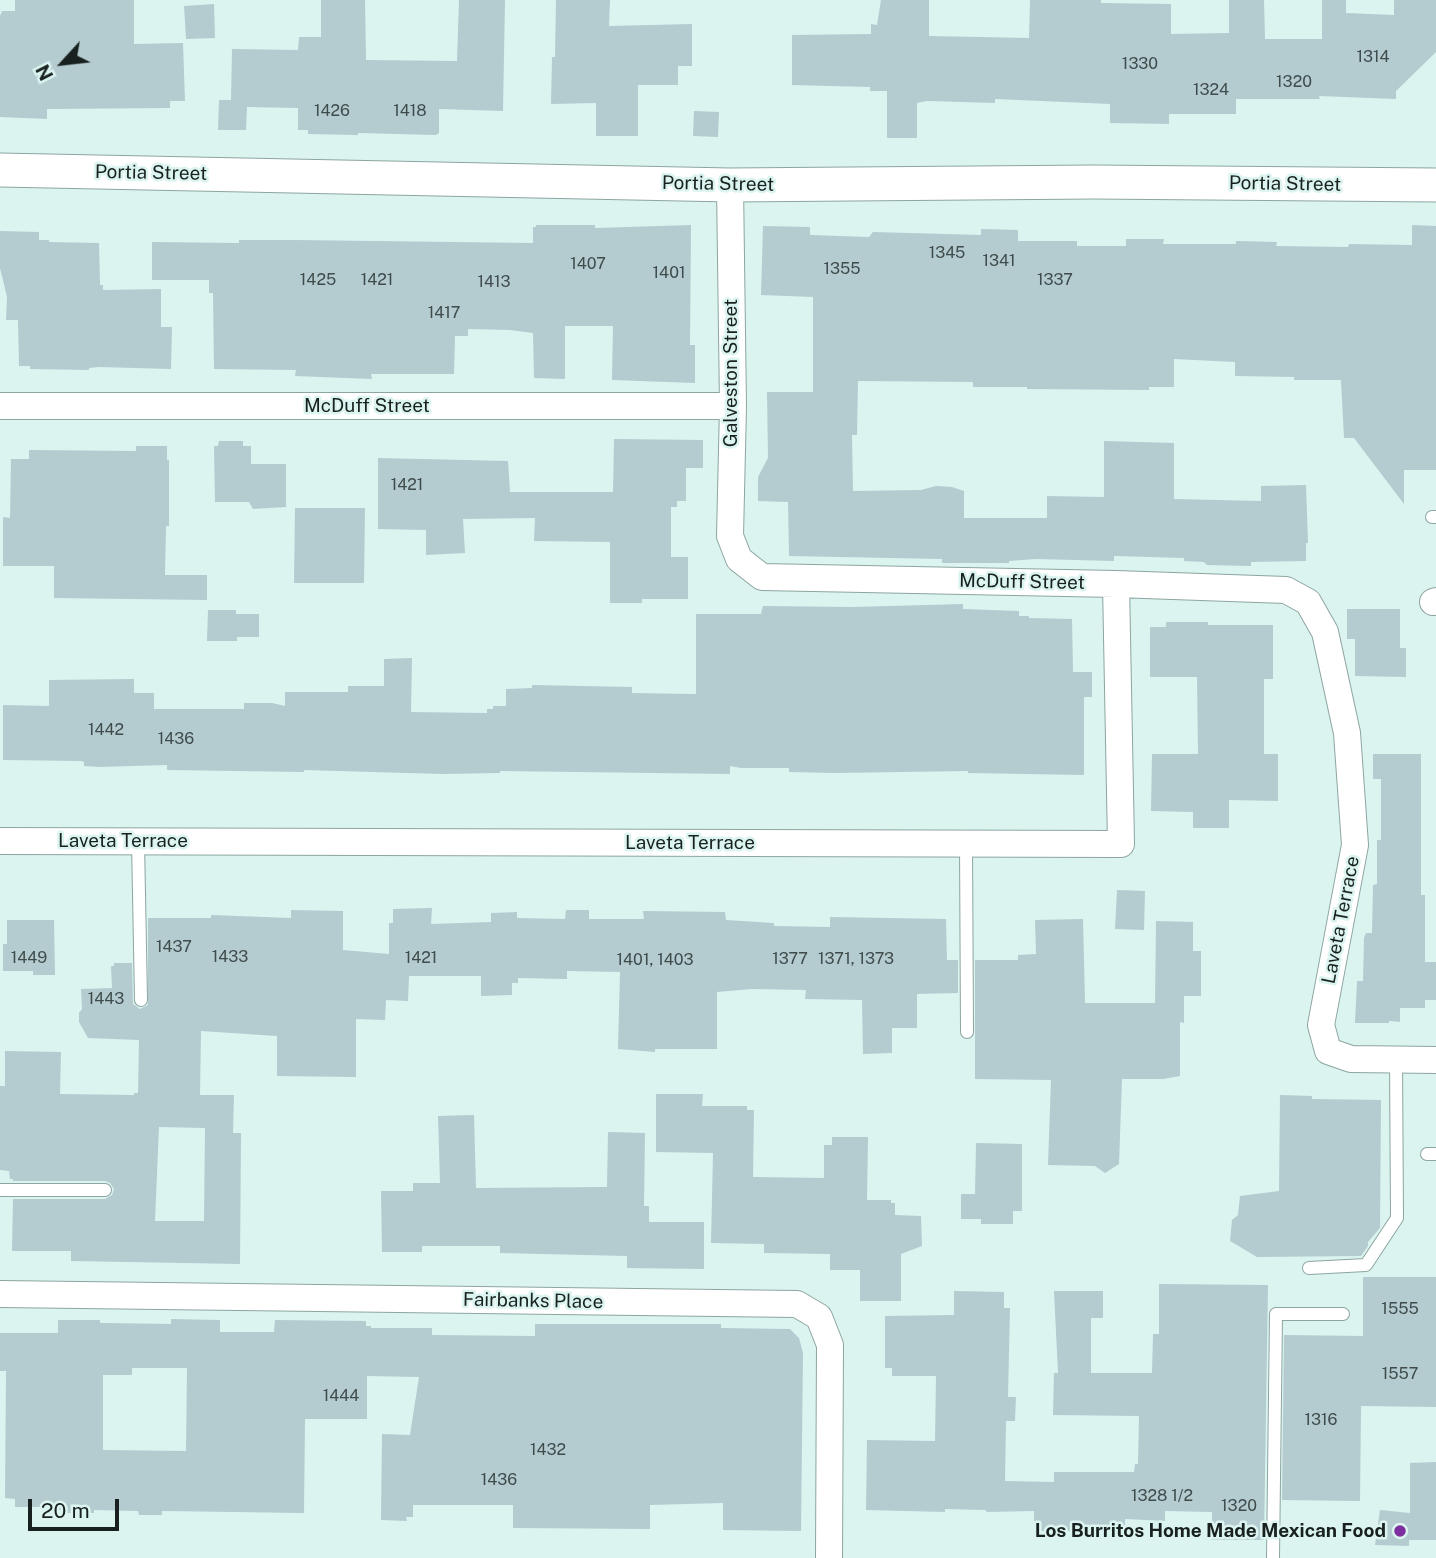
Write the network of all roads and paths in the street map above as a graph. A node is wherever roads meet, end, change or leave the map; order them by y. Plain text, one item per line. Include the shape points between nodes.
1 (0, 170) edge
2 (730, 185) junction
3 (1436, 185) edge
4 (0, 406) edge
5 (733, 406) junction
6 (739, 559) joint
7 (1116, 584) junction
8 (1308, 602) joint
9 (0, 841) edge
10 (138, 841) junction
11 (966, 843) junction
12 (141, 1000) dead end
13 (967, 1032) dead end
14 (1396, 1059) junction
15 (1436, 1060) edge
16 (105, 1190) dead end
17 (0, 1191) edge
18 (1309, 1268) dead end
19 (0, 1294) edge
20 (1343, 1314) dead end
21 (829, 1558) edge
22 (1273, 1558) edge

1 - 2 street, Portia Street
2 - 3 street, Portia Street
2 - 5 street, Galveston Street
4 - 5 street, McDuff Street
5 - 6 street, Galveston Street via 730,536
6 - 7 street, McDuff Street via 762,577
7 - 8 street, McDuff Street via 1286,590
7 - 11 street, Laveta Terrace via 1121,844
8 - 14 street, Laveta Terrace via 1325,632 1347,733 1355,845 1321,1025 1328,1051 1351,1059
9 - 10 street, Laveta Terrace
10 - 11 street, Laveta Terrace
10 - 12 lane
11 - 13 lane
14 - 15 street, Laveta Terrace
14 - 18 lane via 1397,1218 1366,1265
16 - 17 lane
19 - 21 street, Fairbanks Place via 797,1304 819,1317 830,1345
20 - 22 lane via 1276,1314

